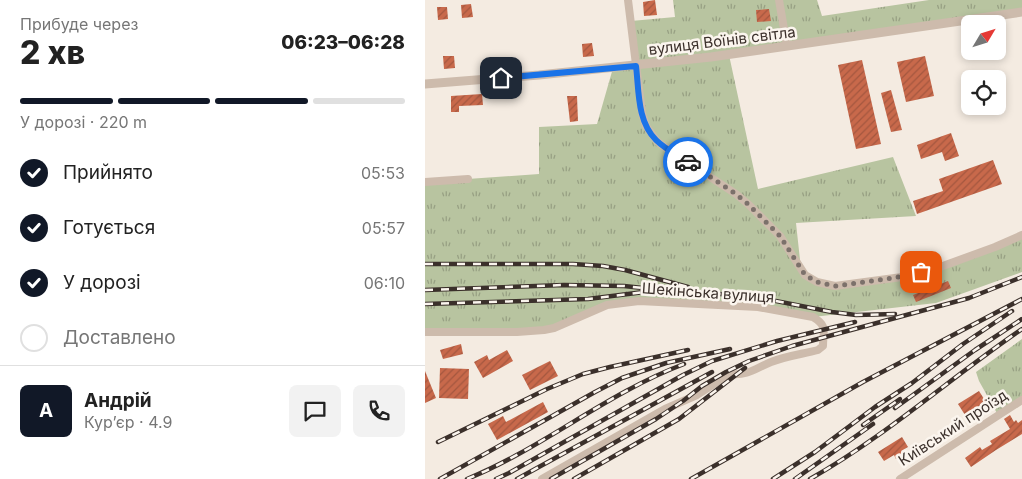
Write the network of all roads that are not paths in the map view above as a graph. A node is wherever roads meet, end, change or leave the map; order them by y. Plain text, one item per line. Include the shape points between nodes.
1 (628, 0) edge
2 (779, 0) edge
3 (1022, 12) edge
4 (787, 46) junction
5 (636, 66) junction
6 (425, 84) edge
7 (468, 179) dead end
8 (425, 182) edge
9 (1022, 235) edge
10 (425, 332) edge
11 (1022, 400) edge
12 (543, 479) edge
13 (900, 479) edge

1 - 5 street
2 - 4 street
3 - 4 street, вулиця Воїнів світла
4 - 5 street, вулиця Воїнів світла
5 - 6 street, вулиця Воїнів світла
5 - 9 street via 642,113 653,136 748,204 780,236 801,269 817,282 835,286 893,278 940,267
7 - 8 street
10 - 12 street, Шекінська вулиця via 544,330 607,305 639,301 758,307 813,317 823,325 823,346 818,350 772,362 749,373 730,374
11 - 13 street, Київський проїзд

